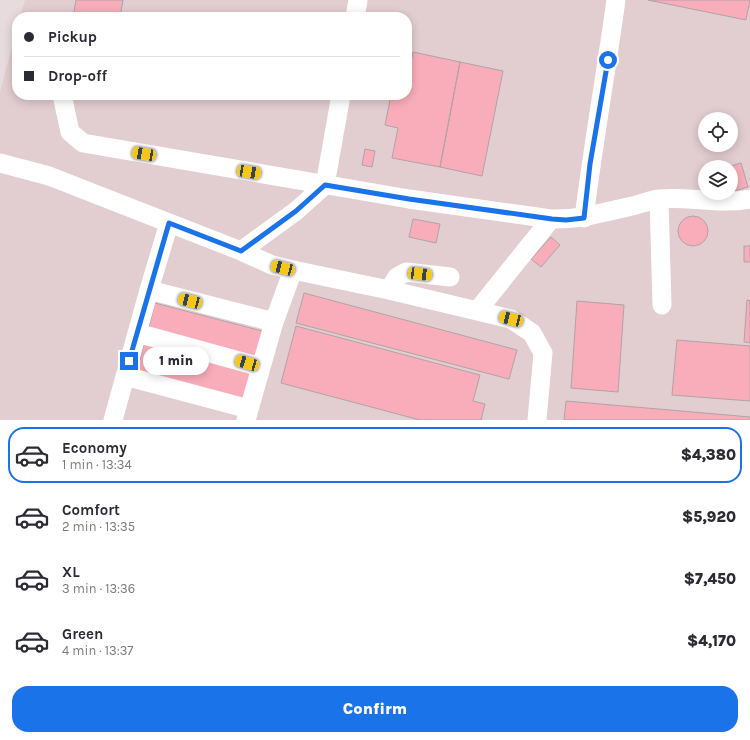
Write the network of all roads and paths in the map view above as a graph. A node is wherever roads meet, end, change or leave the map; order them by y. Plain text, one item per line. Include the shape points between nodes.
1 (358, 0) edge
2 (616, 0) edge
3 (356, 12) edge
4 (63, 100) edge
5 (340, 100) edge
6 (0, 163) edge
7 (325, 185) junction
8 (658, 199) junction
9 (750, 200) edge
10 (584, 218) junction
11 (552, 219) junction
12 (169, 223) junction
13 (241, 251) junction
14 (293, 270) junction
15 (450, 277) dead end
16 (149, 290) junction
17 (389, 290) junction
18 (662, 305) dead end
19 (477, 311) junction
20 (274, 322) junction
21 (137, 332) junction
22 (261, 367) junction
23 (124, 376) junction
24 (248, 414) edge
25 (116, 419) edge
26 (537, 420) edge

1 - 3 street
2 - 10 street
4 - 7 street via 70,132 83,143
5 - 7 street
6 - 12 street via 49,176
7 - 11 street
7 - 13 street via 296,211
8 - 9 street via 724,202
8 - 10 street
8 - 18 street
10 - 11 street
11 - 19 street
12 - 13 street
12 - 16 street
13 - 14 street via 272,265
14 - 17 street
14 - 20 street
15 - 17 street via 406,272 397,277
16 - 20 street
16 - 21 street
17 - 19 street
19 - 26 street via 511,319 532,333 543,353
20 - 22 street
21 - 22 street
21 - 23 street
22 - 24 street
23 - 24 street
23 - 25 street

